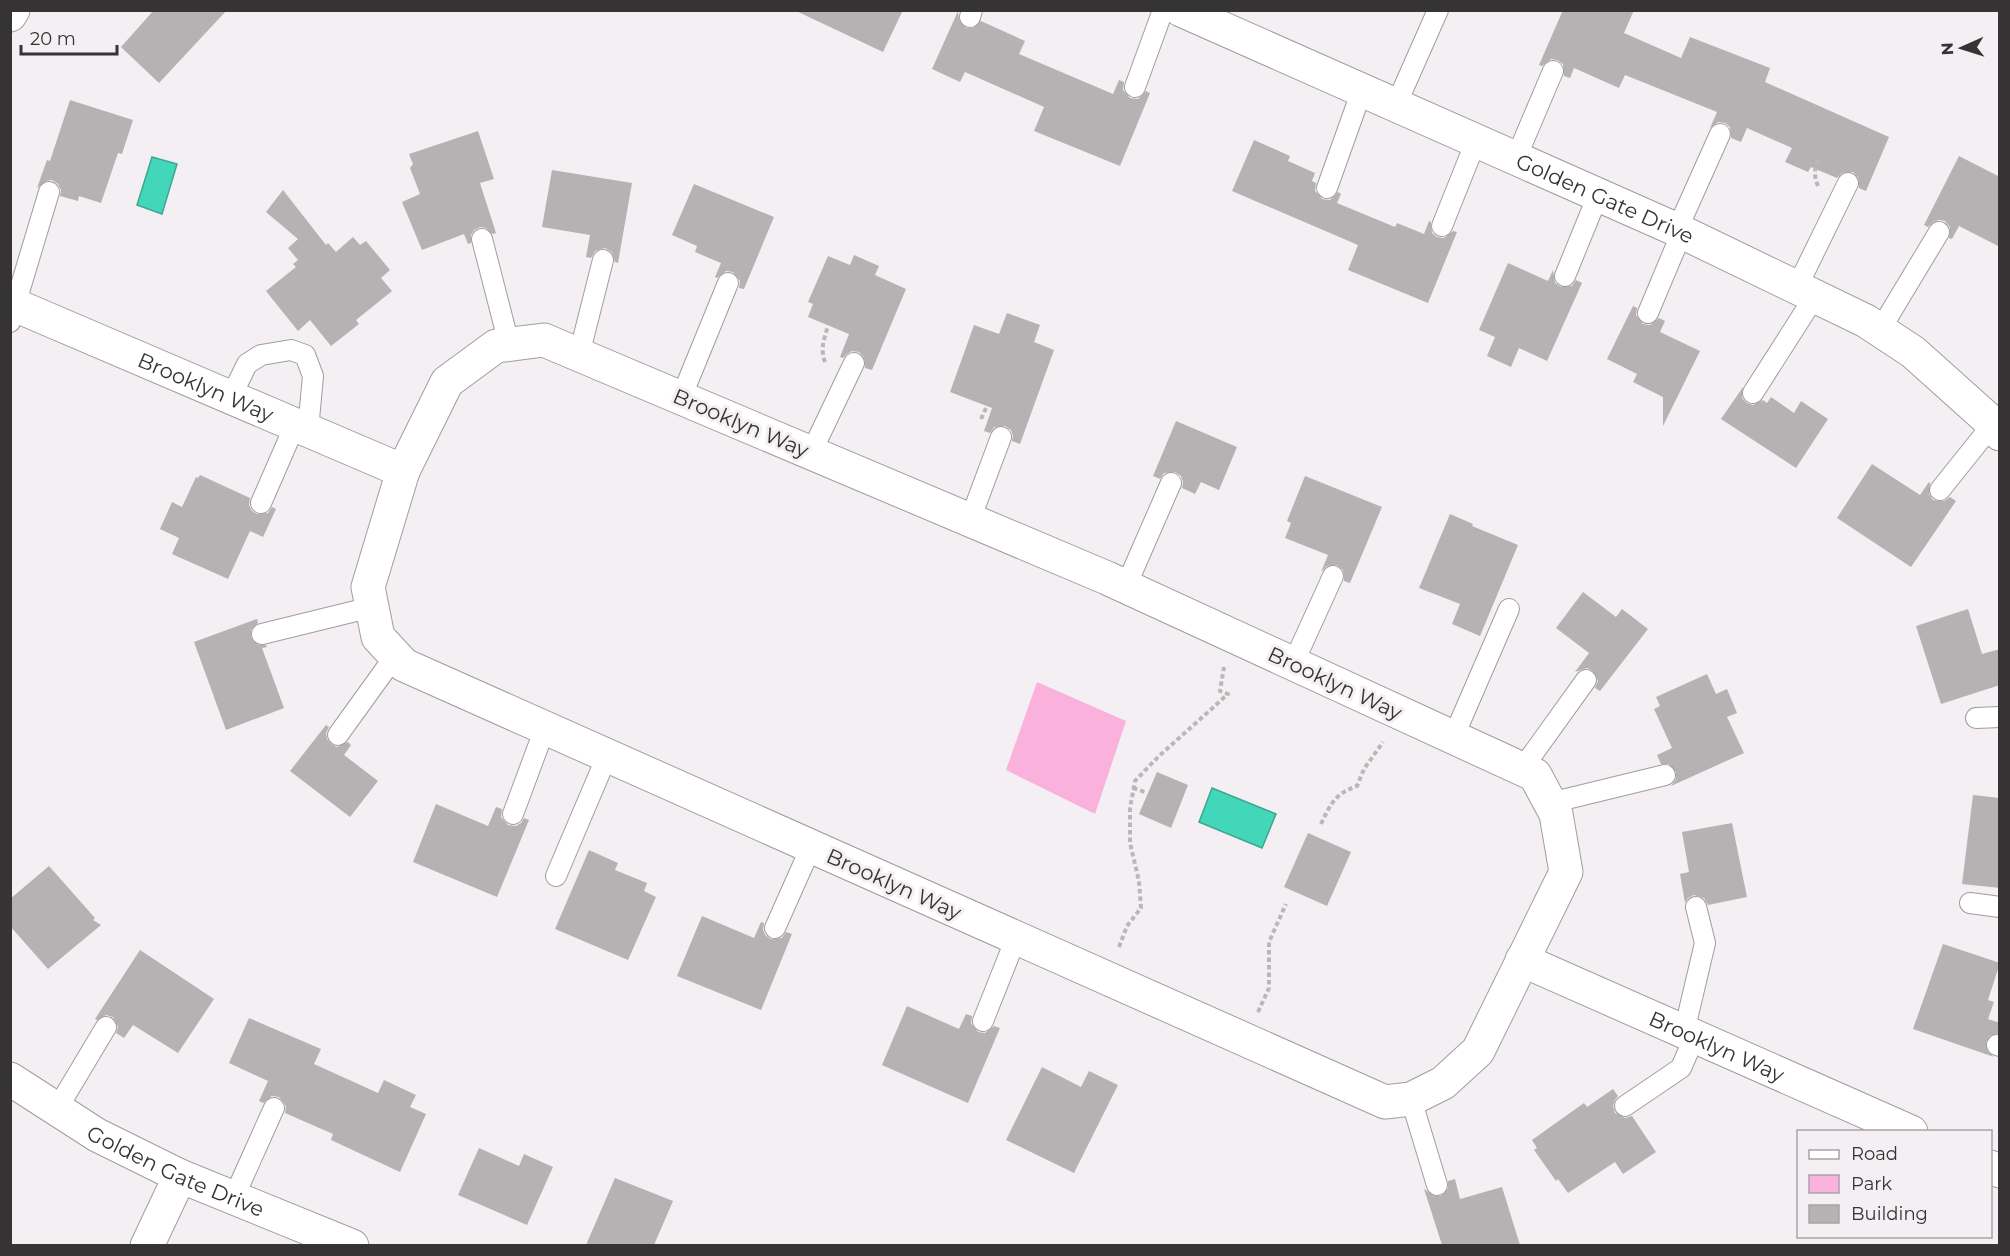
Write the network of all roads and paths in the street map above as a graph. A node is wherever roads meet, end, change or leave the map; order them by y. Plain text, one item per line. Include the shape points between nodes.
1 (13, 10) edge
2 (1162, 10) edge
3 (1181, 10) edge
4 (1438, 10) edge
5 (10, 15) edge
6 (1553, 71) dead end
7 (1135, 87) dead end
8 (1362, 90) junction
9 (1396, 105) junction
10 (1720, 134) dead end
11 (1476, 141) junction
12 (1515, 158) junction
13 (1848, 183) dead end
14 (1328, 188) dead end
15 (49, 192) dead end
16 (1598, 195) junction
17 (1442, 226) dead end
18 (1679, 231) junction
19 (1939, 232) dead end
20 (482, 239) dead end
21 (603, 260) dead end
22 (1566, 276) dead end
23 (728, 283) dead end
24 (1806, 292) junction
25 (12, 310) edge
26 (1648, 313) dead end
27 (1880, 330) junction
28 (509, 344) junction
29 (579, 355) junction
30 (854, 363) dead end
31 (1753, 393) dead end
32 (231, 397) junction
33 (681, 398) junction
34 (302, 427) junction
35 (1997, 431) edge
36 (1001, 437) dead end
37 (811, 453) junction
38 (403, 471) junction
39 (1171, 483) dead end
40 (1941, 490) dead end
41 (261, 502) dead end
42 (970, 520) junction
43 (1333, 576) dead end
44 (1126, 586) junction
45 (372, 607) junction
46 (1509, 609) dead end
47 (262, 634) dead end
48 (1229, 635) junction
49 (395, 656) junction
50 (1293, 664) junction
51 (1586, 681) dead end
52 (1401, 714) junction
53 (2000, 717) edge
54 (1976, 718) dead end
55 (545, 728) junction
56 (338, 735) dead end
57 (1454, 738) junction
58 (607, 756) junction
59 (1522, 769) junction
60 (1665, 775) dead end
61 (1133, 788) junction
62 (1145, 792) dead end
63 (1550, 803) junction
64 (513, 814) dead end
65 (1321, 824) dead end
66 (811, 847) junction
67 (556, 876) dead end
68 (1970, 903) dead end
69 (1286, 904) dead end
70 (1696, 907) dead end
71 (2000, 907) edge
72 (775, 928) dead end
73 (1016, 938) junction
74 (1522, 960) junction
75 (1107, 978) junction
76 (983, 1021) dead end
77 (106, 1027) dead end
78 (1689, 1034) junction
79 (1243, 1039) junction
80 (10, 1079) edge
81 (1411, 1099) junction
82 (1625, 1106) dead end
83 (274, 1108) dead end
84 (57, 1109) junction
85 (1909, 1130) edge
86 (180, 1176) junction
87 (1437, 1185) dead end
88 (234, 1197) junction
89 (147, 1245) edge
90 (352, 1245) edge

1 - 5 street
2 - 7 lane
3 - 8 street, Golden Gate Drive
4 - 9 lane
6 - 12 lane
8 - 9 street, Golden Gate Drive
8 - 14 lane
9 - 11 street, Golden Gate Drive
10 - 18 lane
11 - 12 street, Golden Gate Drive
11 - 17 lane
12 - 16 street, Golden Gate Drive
13 - 24 lane
15 - 25 lane
16 - 18 street, Golden Gate Drive
16 - 22 lane
18 - 24 street, Golden Gate Drive
18 - 26 lane
19 - 27 lane
20 - 28 lane
21 - 29 lane
23 - 33 lane
24 - 27 street, Golden Gate Drive
24 - 31 lane
25 - 32 street, Brooklyn Way
27 - 35 street, Golden Gate Drive via 1913,352
28 - 29 street, Brooklyn Way via 544,340
28 - 38 street, Brooklyn Way via 496,346 447,382
29 - 33 street, Brooklyn Way
30 - 37 lane
32 - 34 street, Brooklyn Way
32 - 34 lane via 247,364 261,355 291,350 305,355 313,376
33 - 37 street, Brooklyn Way
34 - 38 street, Brooklyn Way
34 - 41 lane
35 - 40 lane
36 - 42 lane
37 - 42 street, Brooklyn Way
38 - 45 street, Brooklyn Way via 368,587
39 - 44 lane
42 - 44 street, Brooklyn Way
43 - 50 lane
44 - 48 street, Brooklyn Way
45 - 47 lane
45 - 49 street, Brooklyn Way via 378,637
46 - 57 lane
48 - 50 street, Brooklyn Way
48 - 61 path via 1220,691 1228,694 1158,757
49 - 55 street, Brooklyn Way via 404,665
49 - 56 lane
50 - 52 street, Brooklyn Way
51 - 59 lane
52 - 57 street, Brooklyn Way
52 - 65 path via 1369,760 1357,786 1341,792
53 - 54 lane
55 - 58 street, Brooklyn Way
55 - 64 lane
57 - 59 street, Brooklyn Way
58 - 66 street, Brooklyn Way
58 - 67 lane
59 - 63 street, Brooklyn Way via 1535,776
60 - 63 lane
61 - 62 path
61 - 75 path via 1130,843 1141,908 1127,926
63 - 74 street, Brooklyn Way via 1556,814 1566,872
66 - 72 lane
66 - 73 street, Brooklyn Way
68 - 71 lane
69 - 79 path via 1269,942 1269,988
70 - 78 lane via 1705,943
73 - 75 street, Brooklyn Way
73 - 76 lane
74 - 78 street, Brooklyn Way
74 - 81 street, Brooklyn Way via 1478,1051 1443,1083
75 - 79 street, Brooklyn Way
77 - 84 lane
78 - 82 lane via 1681,1068
78 - 85 street, Brooklyn Way
79 - 81 street, Brooklyn Way via 1386,1102
80 - 84 street, Golden Gate Drive
81 - 87 lane
83 - 88 lane
84 - 86 street, Golden Gate Drive via 97,1135
86 - 88 street, Golden Gate Drive
86 - 89 street
88 - 90 street, Golden Gate Drive

